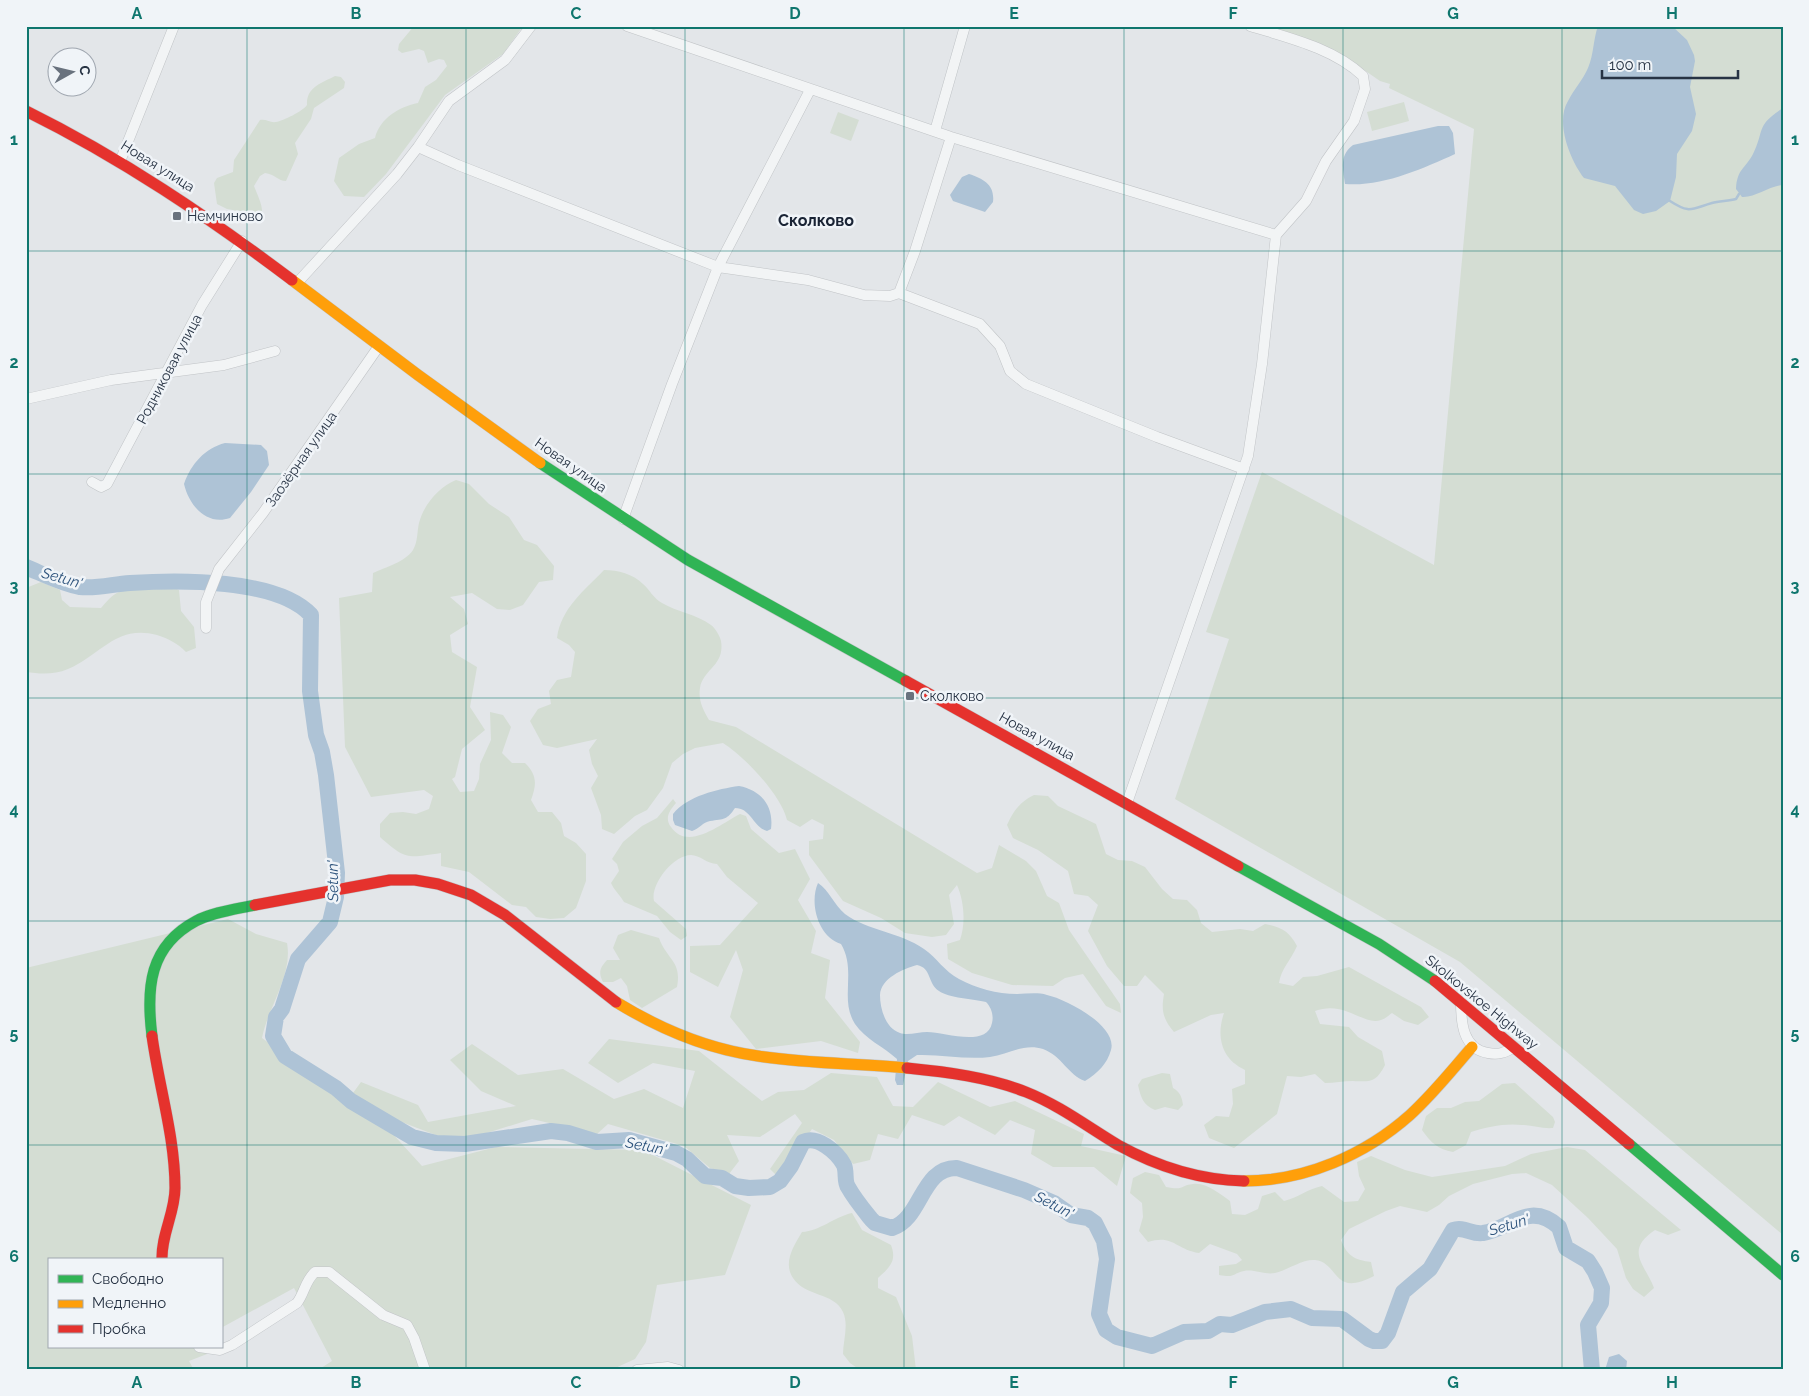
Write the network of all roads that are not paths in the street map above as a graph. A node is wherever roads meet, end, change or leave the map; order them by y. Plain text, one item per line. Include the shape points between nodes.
1 (174, 26) edge
2 (531, 26) edge
3 (627, 26) edge
4 (965, 26) edge
5 (1250, 26) edge
6 (810, 90) junction
7 (26, 111) edge
8 (935, 131) junction
9 (951, 137) junction
10 (418, 147) junction
11 (121, 159) junction
12 (1276, 234) junction
13 (242, 241) junction
14 (718, 267) junction
15 (297, 283) junction
16 (898, 293) junction
17 (379, 346) junction
18 (275, 351) dead end
19 (165, 374) junction
20 (26, 399) edge
21 (1244, 469) junction
22 (92, 482) dead end
23 (623, 519) junction
24 (206, 628) dead end
25 (1127, 803) junction
26 (1461, 1002) junction
27 (1472, 1047) junction
28 (1514, 1047) junction
29 (162, 1258) edge
30 (1783, 1275) edge
31 (207, 1348) edge
32 (425, 1370) edge
33 (637, 1370) edge
34 (679, 1370) edge

1 - 11 street
2 - 10 street via 505,60 449,101
3 - 6 street
4 - 8 street
5 - 12 street via 1308,44 1340,59 1366,82 1354,122 1326,161 1306,201
6 - 8 street
6 - 14 street
7 - 11 street, Новая улица
8 - 9 street
9 - 12 street
9 - 16 street via 918,242
10 - 14 street
10 - 15 street
11 - 13 street, Новая улица
12 - 21 street via 1261,372
13 - 15 street, Новая улица
13 - 19 street, Родниковая улица via 202,305
14 - 16 street via 808,280 864,295 890,296
14 - 23 street
15 - 17 street, Новая улица
16 - 21 street via 980,324 1000,346 1010,371 1026,384
17 - 23 street, Новая улица
17 - 24 street, Заозёрная улица via 263,513 219,569 206,602
18 - 19 street via 224,365
19 - 20 street via 110,380
19 - 22 street, Родниковая улица via 107,484 101,487
21 - 25 street
23 - 25 street, Новая улица via 704,569
25 - 26 street, Skolkovskoe Highway via 1379,944 1427,974
26 - 27 street via 1461,1022
26 - 28 street, Skolkovskoe Highway
27 - 28 street via 1496,1055
27 - 29 street via 1412,1114 1360,1152 1330,1166 1296,1176 1227,1181 1156,1164 1040,1099 1007,1085 971,1076 916,1069 770,1060 685,1037 656,1025 607,996 517,924 475,898 454,889 404,879 375,883 308,894 197,920 164,947 153,970 150,992 150,1022 175,1170 174,1206
28 - 30 street, Skolkovskoe Highway
31 - 32 street via 220,1350 232,1346 297,1303 304,1294 307,1278 314,1272 329,1272 383,1315 407,1325
33 - 34 street via 668,1367

